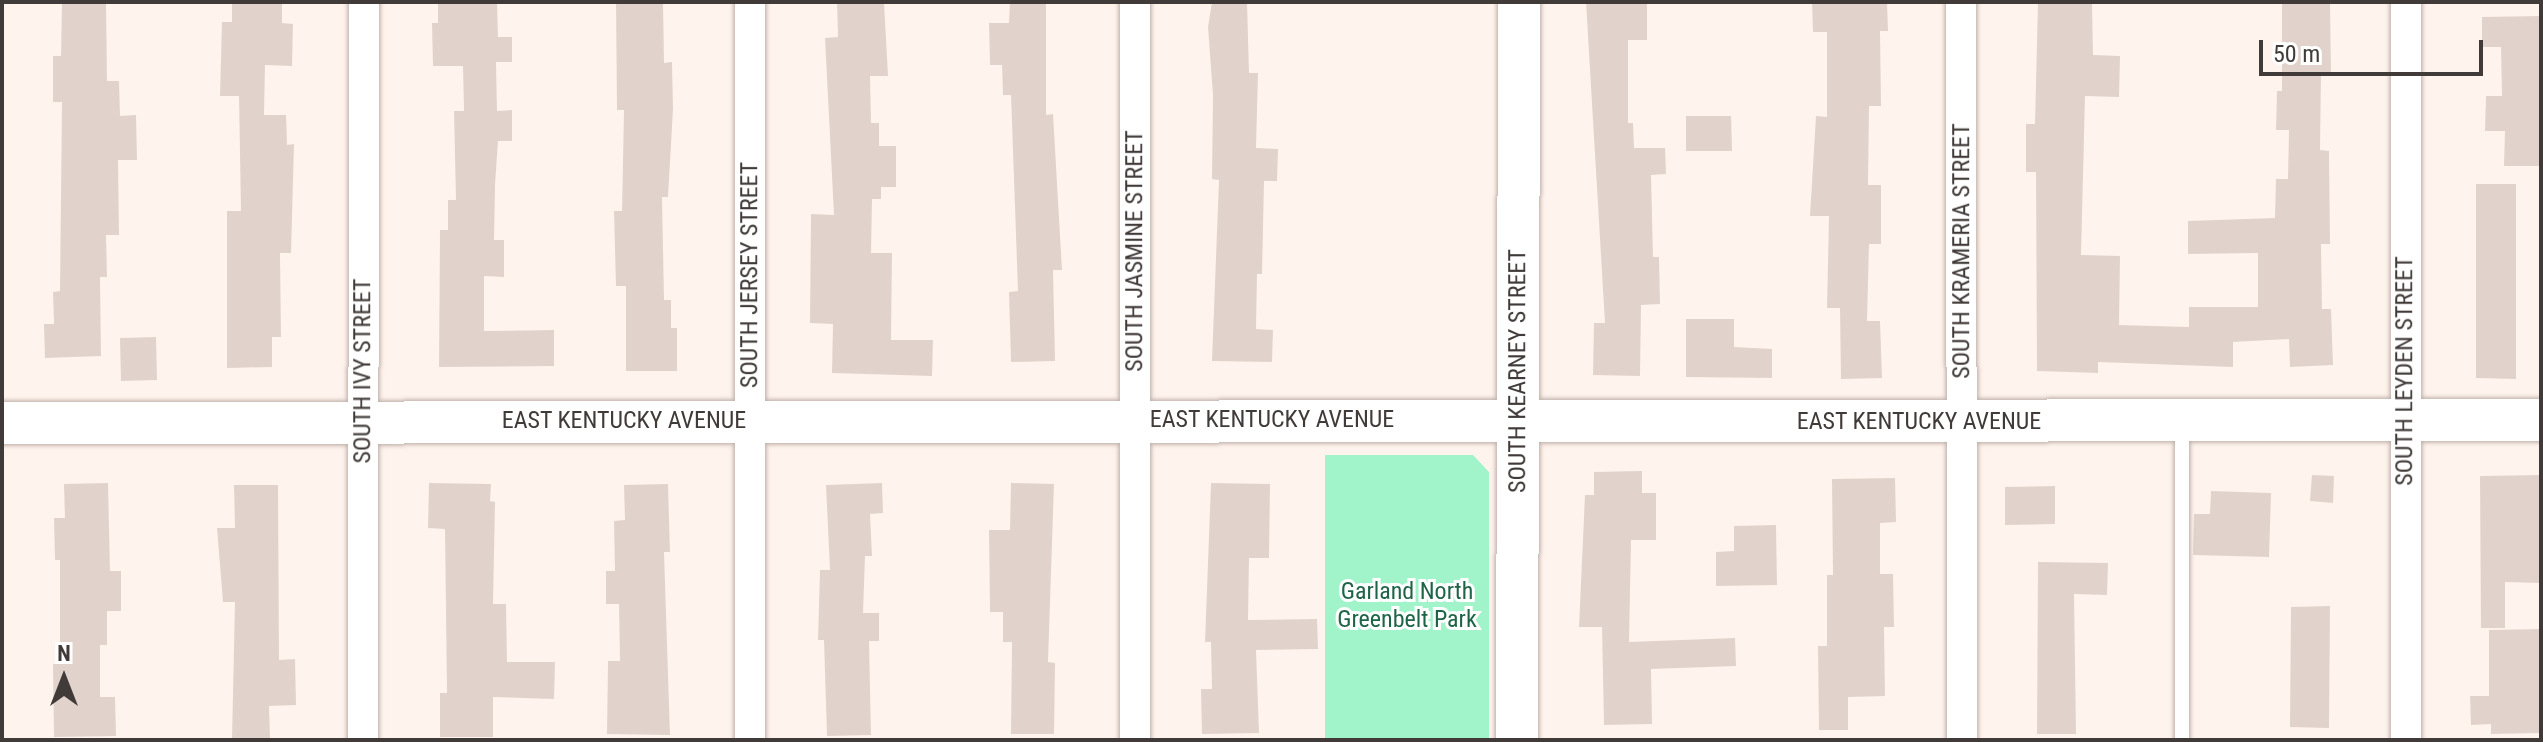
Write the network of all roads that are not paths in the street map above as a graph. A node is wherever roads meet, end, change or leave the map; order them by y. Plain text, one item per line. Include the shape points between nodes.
1 (364, 2) edge
2 (750, 2) edge
3 (1135, 2) edge
4 (1519, 2) edge
5 (1961, 2) edge
6 (2406, 2) edge
7 (2405, 420) junction
8 (2541, 420) edge
9 (750, 421) junction
10 (1135, 421) junction
11 (1518, 421) junction
12 (2182, 421) junction
13 (362, 422) junction
14 (2, 423) edge
15 (1963, 423) junction
16 (363, 740) edge
17 (750, 740) edge
18 (1135, 740) edge
19 (1517, 740) edge
20 (1962, 740) edge
21 (2182, 740) edge
22 (2406, 740) edge

1 - 13 street, SOUTH IVY STREET
2 - 9 street, SOUTH JERSEY STREET
3 - 10 street, SOUTH JASMINE STREET
4 - 11 street, SOUTH KEARNEY STREET
5 - 15 street, SOUTH KRAMERIA STREET
6 - 7 street, SOUTH LEYDEN STREET
7 - 8 street, EAST KENTUCKY AVENUE
7 - 12 street, EAST KENTUCKY AVENUE
7 - 22 street, SOUTH LEYDEN STREET
9 - 10 street, EAST KENTUCKY AVENUE
9 - 13 street, EAST KENTUCKY AVENUE
9 - 17 street, SOUTH JERSEY STREET
10 - 11 street, EAST KENTUCKY AVENUE
10 - 18 street, SOUTH JASMINE STREET
11 - 15 street, EAST KENTUCKY AVENUE
11 - 19 street, SOUTH KEARNEY STREET
12 - 15 street, EAST KENTUCKY AVENUE
12 - 21 lane
13 - 14 street, EAST KENTUCKY AVENUE
13 - 16 street, SOUTH IVY STREET
15 - 20 street, SOUTH KRAMERIA STREET

